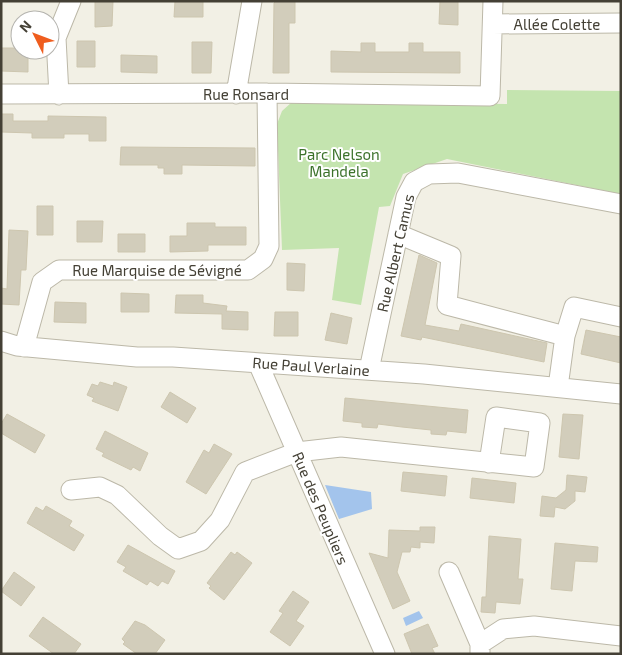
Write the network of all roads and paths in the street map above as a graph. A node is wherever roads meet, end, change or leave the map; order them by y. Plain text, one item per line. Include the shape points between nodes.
1 (71, 1) edge
2 (252, 1) edge
3 (493, 1) edge
4 (621, 23) edge
5 (493, 24) junction
6 (267, 93) junction
7 (1, 94) edge
8 (236, 94) junction
9 (59, 95) junction
10 (621, 204) edge
11 (398, 234) junction
12 (621, 318) edge
13 (564, 336) junction
14 (1, 341) edge
15 (24, 347) junction
16 (258, 363) junction
17 (369, 370) junction
18 (558, 387) junction
19 (621, 394) edge
20 (297, 452) junction
21 (489, 463) dead end
22 (71, 490) dead end
23 (449, 572) dead end
24 (621, 636) edge
25 (480, 649) edge
26 (384, 654) edge

1 - 9 street via 56,38
2 - 8 street
3 - 5 street
4 - 5 street, Allée Colette
5 - 6 street, Rue Ronsard via 490,96
6 - 8 street, Rue Ronsard
6 - 15 street, Rue Marquise de Sévigné via 269,246 263,259 248,270 59,270 42,282
7 - 9 street, Rue Ronsard
8 - 9 street, Rue Ronsard
10 - 11 street, Rue Albert Camus via 458,173 429,174 414,182 406,197
11 - 13 street via 451,256 447,305
11 - 17 street, Rue Albert Camus
12 - 13 street via 574,307
13 - 18 street
14 - 15 street, Rue Paul Verlaine
15 - 16 street, Rue Paul Verlaine
16 - 17 street, Rue Paul Verlaine
16 - 20 street, Rue des Peupliers
17 - 18 street, Rue Paul Verlaine
18 - 19 street, Rue Paul Verlaine
20 - 21 street via 341,447
20 - 22 street via 245,472 220,520 208,534 201,541 178,549 117,495 100,487
20 - 26 street, Rue des Peupliers
23 - 25 street
24 - 25 street via 534,626 503,629

